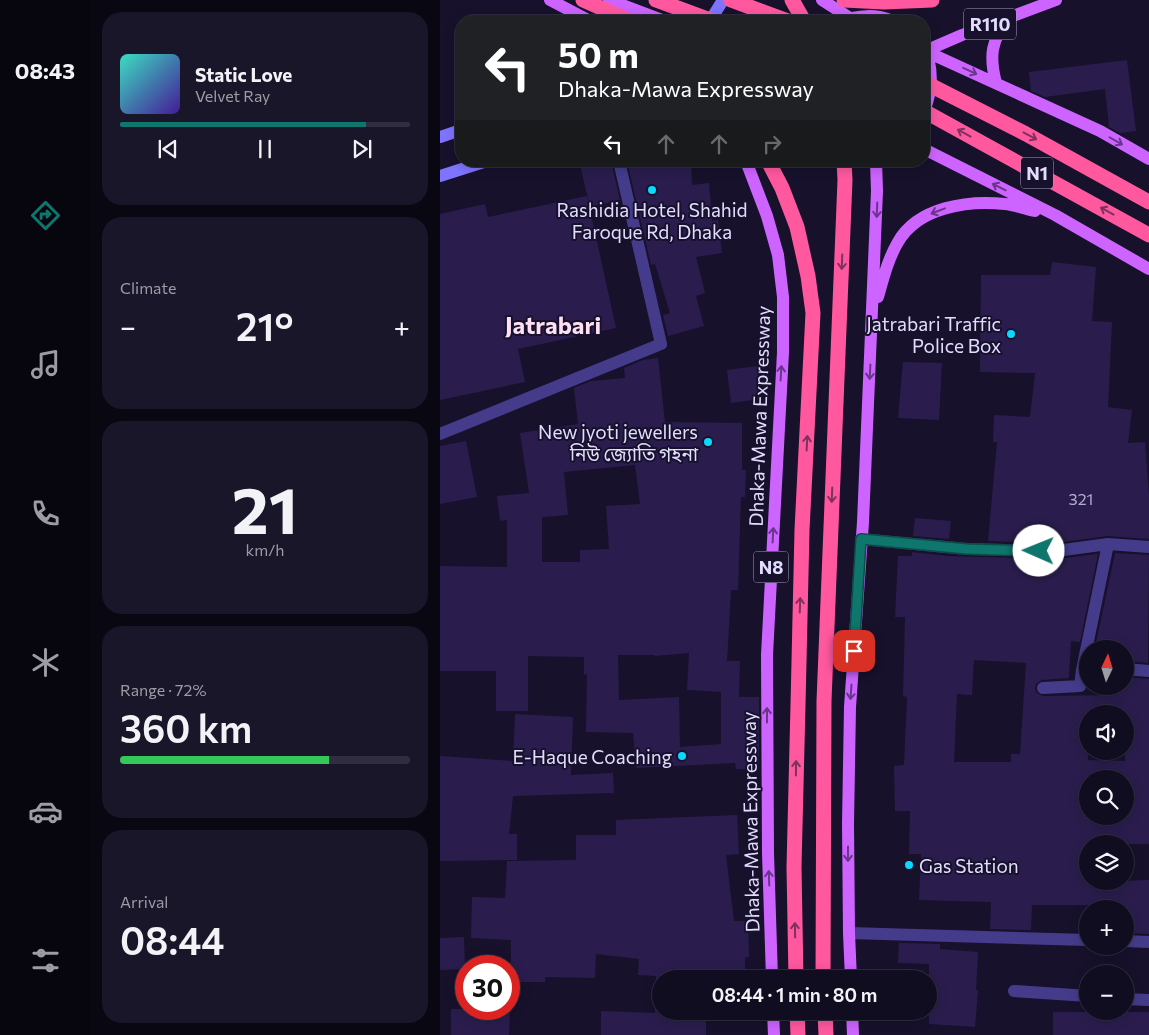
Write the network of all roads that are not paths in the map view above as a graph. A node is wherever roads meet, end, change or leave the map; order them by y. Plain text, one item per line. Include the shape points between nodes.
1 (550, 0) edge
2 (609, 0) edge
3 (656, 0) edge
4 (723, 0) edge
5 (732, 0) edge
6 (792, 0) edge
7 (822, 0) edge
8 (844, 0) edge
9 (932, 0) edge
10 (1056, 0) edge
11 (579, 11) edge
12 (599, 15) edge
13 (649, 15) edge
14 (695, 15) edge
15 (714, 15) edge
16 (772, 15) edge
17 (801, 15) edge
18 (840, 15) edge
19 (1009, 18) junction
20 (930, 48) edge
21 (930, 52) edge
22 (930, 71) edge
23 (996, 84) junction
24 (930, 85) edge
25 (930, 97) edge
26 (930, 114) edge
27 (455, 132) edge
28 (440, 137) edge
29 (930, 152) edge
30 (1149, 160) edge
31 (468, 167) edge
32 (620, 167) edge
33 (748, 167) edge
34 (771, 167) edge
35 (844, 167) edge
36 (876, 167) edge
37 (440, 176) edge
38 (1149, 202) edge
39 (1055, 215) junction
40 (1149, 235) edge
41 (1149, 269) edge
42 (872, 316) junction
43 (440, 434) edge
44 (861, 539) junction
45 (1108, 544) junction
46 (1149, 547) edge
47 (1090, 640) edge
48 (1134, 670) edge
49 (1149, 671) edge
50 (1079, 686) edge
51 (1043, 688) dead end
52 (848, 933) junction
53 (1079, 940) edge
54 (1134, 941) edge
55 (1149, 942) edge
56 (772, 970) edge
57 (796, 970) edge
58 (824, 970) edge
59 (850, 970) edge
60 (1014, 991) dead end
61 (1079, 995) edge
62 (1134, 999) edge
63 (1149, 1000) edge
64 (773, 1020) edge
65 (797, 1020) edge
66 (825, 1020) edge
67 (852, 1020) edge
68 (774, 1035) edge
69 (798, 1035) edge
70 (826, 1035) edge
71 (853, 1035) edge

1 - 11 main road
2 - 13 main road
3 - 14 highway, bridge
4 - 15 main road
5 - 16 highway
6 - 17 highway
7 - 18 main road
8 - 9 highway
10 - 19 main road, R110
11 - 12 highway
19 - 20 main road, R110
19 - 23 main road via 999,30 994,44 992,60
21 -> 23 main road
22 - 25 main road
23 -> 30 main road via 1100,131
24 -> 38 highway, N1, bridge
40 -> 26 highway, N1, bridge
27 - 28 main road
39 -> 29 main road, N1
31 - 37 main road
32 - 43 street via 661,344
56 -> 33 main road, Dhaka-Mawa Expressway / N8 via 767,655 783,297 778,255 768,216
57 -> 34 highway via 794,867 802,530 813,313 797,227
35 -> 58 highway via 824,702
36 -> 42 main road
39 - 41 main road, N1
39 -> 42 main road via 1005,204 976,204 941,208 918,220 898,241
42 -> 44 main road
44 - 45 street via 967,549 1056,551
44 -> 52 main road via 850,707
45 - 46 street
45 - 47 street
48 - 49 street
50 - 51 street
52 - 53 street
52 - 59 main road
54 - 55 street
60 - 61 street
62 - 63 street
64 - 68 main road
65 - 69 highway
66 - 70 highway
67 - 71 main road

